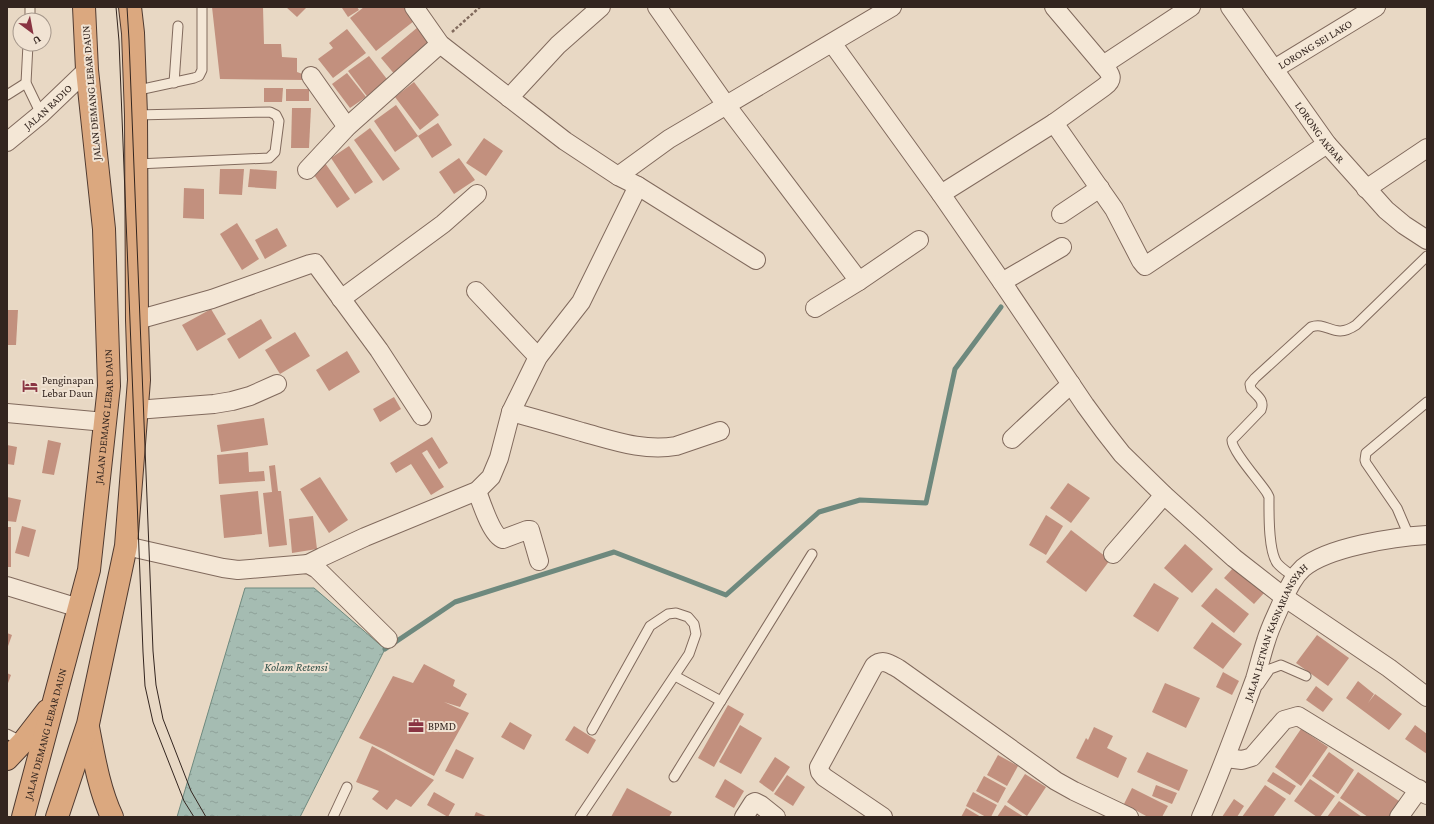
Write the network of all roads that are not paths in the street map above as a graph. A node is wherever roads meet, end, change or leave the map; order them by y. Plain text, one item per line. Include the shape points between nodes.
1 (84, 7) edge
2 (130, 7) edge
3 (202, 7) edge
4 (414, 7) edge
5 (601, 7) edge
6 (657, 7) edge
7 (892, 7) edge
8 (1054, 7) edge
9 (1190, 7) edge
10 (1230, 7) edge
11 (1376, 7) edge
12 (178, 26) dead end
13 (832, 43) junction
14 (440, 44) junction
15 (28, 52) edge
16 (1104, 64) junction
17 (1274, 69) junction
18 (87, 70) junction
19 (311, 76) dead end
20 (26, 83) junction
21 (174, 83) junction
22 (9, 90) edge
23 (134, 91) junction
24 (509, 98) junction
25 (726, 105) junction
26 (41, 114) junction
27 (136, 115) junction
28 (1054, 123) junction
29 (347, 127) junction
30 (7, 142) edge
31 (1327, 144) junction
32 (1427, 148) edge
33 (137, 164) junction
34 (307, 170) dead end
35 (618, 176) junction
36 (638, 186) junction
37 (1100, 188) junction
38 (1366, 189) junction
39 (477, 194) dead end
40 (941, 194) junction
41 (1061, 214) dead end
42 (919, 240) dead end
43 (1427, 240) edge
44 (1062, 246) dead end
45 (1427, 256) edge
46 (756, 260) dead end
47 (859, 281) junction
48 (1002, 282) junction
49 (476, 291) dead end
50 (341, 299) junction
51 (815, 308) dead end
52 (137, 320) junction
53 (538, 357) junction
54 (277, 384) dead end
55 (1071, 384) junction
56 (1427, 402) edge
57 (136, 410) junction
58 (511, 412) junction
59 (7, 413) edge
60 (422, 416) dead end
61 (105, 422) junction
62 (720, 430) dead end
63 (1012, 439) dead end
64 (477, 491) junction
65 (1164, 495) junction
66 (1409, 536) junction
67 (1427, 536) edge
68 (126, 546) junction
69 (812, 554) dead end
70 (1113, 554) dead end
71 (539, 561) dead end
72 (308, 564) junction
73 (1294, 577) junction
74 (7, 586) edge
75 (1284, 597) junction
76 (78, 608) junction
77 (388, 639) dead end
78 (675, 676) junction
79 (1306, 676) dead end
80 (1427, 697) edge
81 (54, 701) junction
82 (721, 701) junction
83 (1247, 701) junction
84 (88, 724) junction
85 (592, 730) dead end
86 (15, 738) edge
87 (7, 758) edge
88 (1226, 758) junction
89 (674, 776) dead end
90 (347, 787) dead end
91 (1423, 792) edge
92 (23, 817) edge
93 (57, 817) edge
94 (112, 817) edge
95 (333, 817) edge
96 (580, 817) edge
97 (744, 817) edge
98 (776, 817) edge
99 (883, 817) edge
100 (1129, 817) edge
101 (1201, 817) edge
102 (1399, 817) edge

1 - 18 highway, JALAN DEMANG LEBAR DAUN
2 - 23 highway
3 - 21 lane via 202,70 199,76
4 - 14 street
5 - 24 street via 558,45
6 - 25 street
7 - 13 street
8 - 16 street
9 - 16 street
10 - 17 street, LORONG AKBAR
11 - 17 street, LORONG SEI LAKO
12 - 21 lane
13 - 25 street
13 - 40 street
14 - 24 street
14 - 29 street
15 - 20 lane
16 - 28 street via 1111,75 1108,84
17 - 31 street, LORONG AKBAR
18 - 26 street, JALAN RADIO
18 - 61 highway, JALAN DEMANG LEBAR DAUN via 104,229 109,386
19 - 29 street
20 - 22 lane
20 - 26 lane
21 - 23 lane
23 - 27 highway
24 - 35 street via 565,141
25 - 35 street via 669,139
25 - 47 street
26 - 30 street, JALAN RADIO
27 - 33 highway
27 - 33 lane via 270,112 276,115 279,122 274,152 269,158
28 - 37 street
28 - 40 street
29 - 34 street
31 - 37 street via 1145,266
31 - 38 street, LORONG AKBAR
32 - 38 street
33 - 52 highway
35 - 36 street
36 - 46 street
36 - 53 street via 581,302
37 - 41 street
38 - 43 street, LORONG AKBAR via 1395,218
39 - 50 street via 443,224
40 - 48 street
42 - 47 street
44 - 48 street
45 - 73 lane via 1356,325 1340,332 1320,326 1311,327 1250,384 1251,389 1262,400 1263,406 1232,440 1232,444 1269,497 1275,559
47 - 51 street
48 - 55 street
49 - 53 street
50 - 52 street via 314,263 212,299
50 - 60 street via 379,350
52 - 57 highway via 139,380
53 - 58 street
54 - 57 street via 232,401
55 - 63 street
55 - 65 street via 1113,443
56 - 66 lane via 1365,456 1366,464 1397,508
57 - 68 highway
58 - 62 street via 617,442 643,446 676,446
58 - 64 street via 499,458 491,477
59 - 61 street
61 - 76 highway, JALAN DEMANG LEBAR DAUN via 89,570
64 - 71 street via 498,537 503,540 530,530
64 - 72 street via 365,537
65 - 70 street
65 - 75 street via 1234,558
66 - 67 street, JALAN LETNAN KASNARIANSYAH
66 - 73 street, JALAN LETNAN KASNARIANSYAH via 1338,550 1313,561
68 - 72 street via 238,570
68 - 84 highway
69 - 82 lane
72 - 77 street via 317,569
73 - 75 street, JALAN LETNAN KASNARIANSYAH
74 - 76 street
75 - 80 street
75 - 83 street, JALAN LETNAN KASNARIANSYAH via 1266,641
76 - 81 highway, JALAN DEMANG LEBAR DAUN
78 - 82 lane
78 - 85 lane via 689,654 696,634 694,624 688,617 676,613 668,614 650,626
78 - 96 lane
79 - 83 lane via 1281,665 1270,669
81 - 86 highway
81 - 92 highway, JALAN DEMANG LEBAR DAUN
82 - 89 lane
83 - 88 street, JALAN LETNAN KASNARIANSYAH
84 - 93 highway
84 - 94 highway via 102,793
86 - 87 highway
88 - 91 street via 1242,760 1252,757 1284,720 1298,716
88 - 101 street, JALAN LETNAN KASNARIANSYAH
90 - 95 lane
91 - 102 street
97 - 98 street via 755,802
99 - 100 street via 824,777 819,767 874,666 882,661 899,669 1056,781

